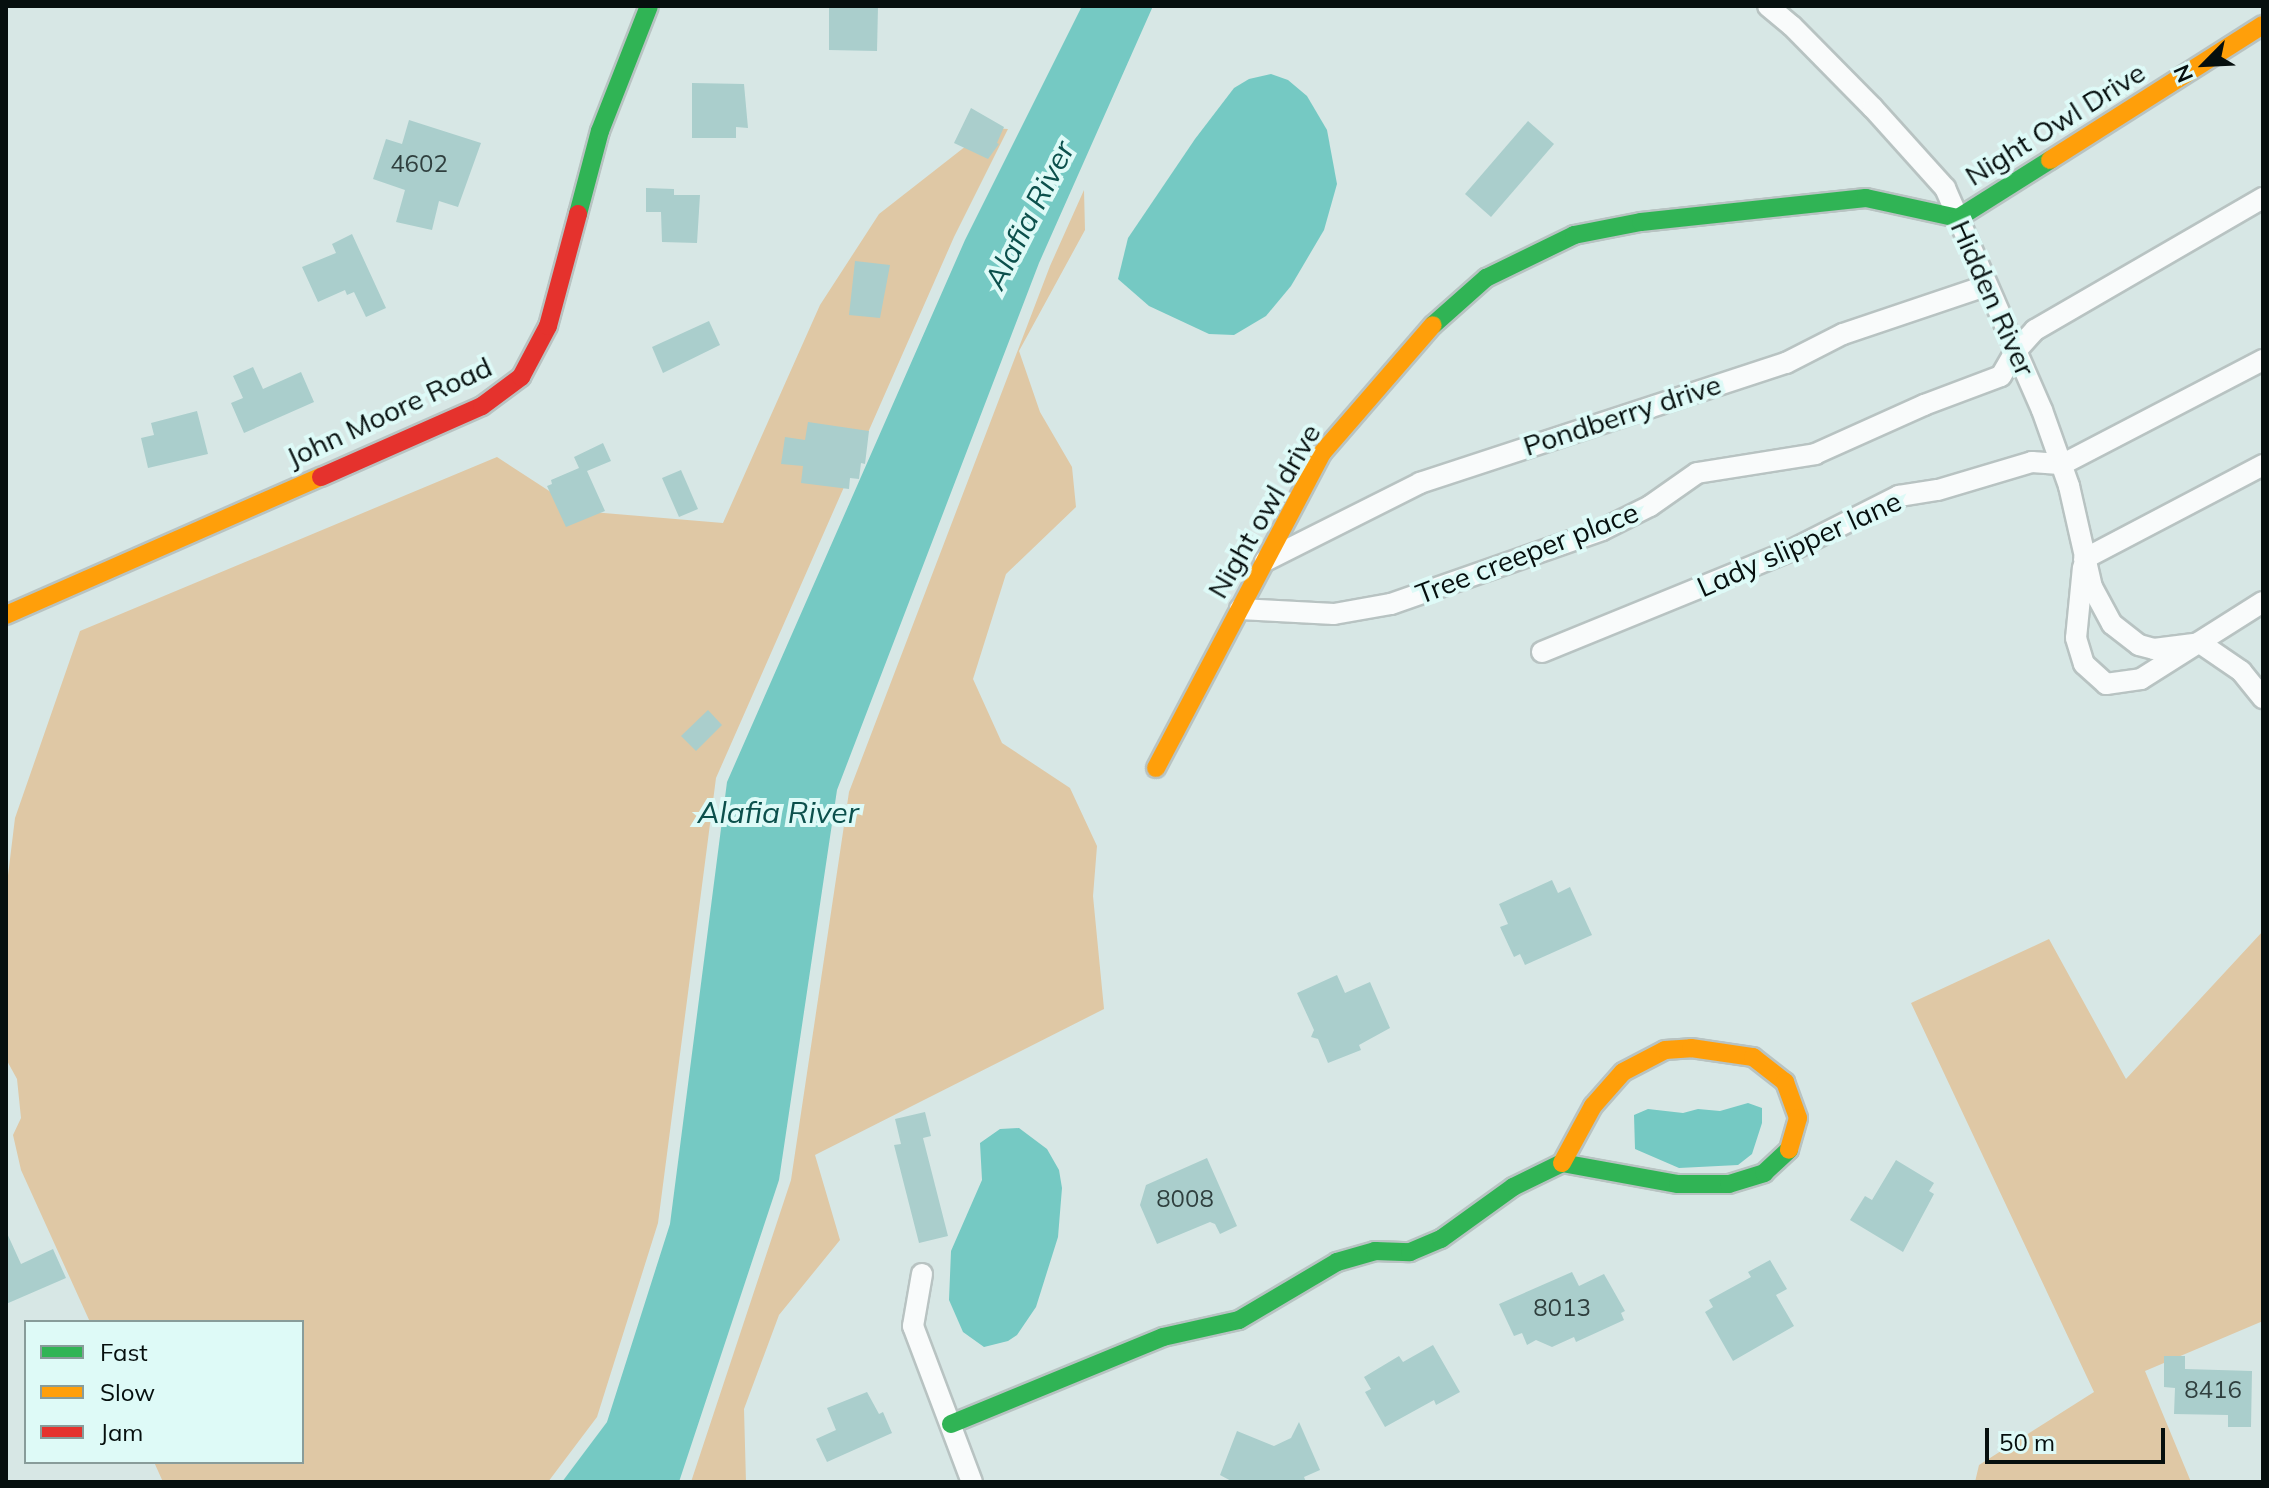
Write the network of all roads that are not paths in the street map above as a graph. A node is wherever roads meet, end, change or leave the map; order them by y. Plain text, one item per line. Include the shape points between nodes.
1 (649, 6) edge
2 (1768, 6) edge
3 (2263, 25) edge
4 (2263, 198) edge
5 (1958, 218) junction
6 (1986, 286) junction
7 (2015, 352) junction
8 (2263, 360) edge
9 (2063, 464) junction
10 (2263, 465) edge
11 (2084, 559) junction
12 (1265, 561) junction
13 (2263, 602) edge
14 (1240, 609) junction
15 (6, 615) edge
16 (2200, 643) junction
17 (1542, 652) dead end
18 (2263, 698) edge
19 (1156, 768) dead end
20 (1562, 1163) junction
21 (922, 1274) dead end
22 (951, 1424) junction
23 (972, 1482) edge

1 - 15 street, John Moore Road via 600,131 548,326 521,377 482,406
2 - 5 street, Hidden River via 1873,108 1945,188
3 - 5 street, Night Owl Drive
4 - 7 street via 2035,330
5 - 6 street, Hidden River
5 - 12 street, Night owl drive via 1866,198 1641,222 1574,235 1486,278 1419,337 1322,453
6 - 7 street, Hidden River
6 - 12 street, Pondberry drive via 1843,334 1786,363 1420,483
7 - 9 street, Hidden River
7 - 14 street, Tree creeper place via 2001,376 1815,454 1697,473 1650,506 1602,530 1391,604 1334,614
8 - 9 street
9 - 11 street, Hidden River
9 - 17 street, Lady slipper lane via 2032,462 1899,496 1794,549
10 - 11 street
11 - 16 street, Hidden River via 2101,608 2125,637 2154,649
11 - 16 street, Hidden River via 2076,638 2084,664 2106,684 2141,679
12 - 14 street, Night owl drive
13 - 16 street, Hidden River
14 - 19 street, Night owl drive
16 - 18 street via 2241,671
20 - 20 street via 1678,1184 1729,1184 1764,1173 1788,1152 1798,1118 1785,1082 1753,1057 1691,1048 1665,1050 1623,1072 1593,1106
20 - 22 street via 1513,1187 1430,1244 1410,1252 1375,1251 1337,1262 1239,1320 1163,1337
21 - 22 street via 913,1326
22 - 23 street

